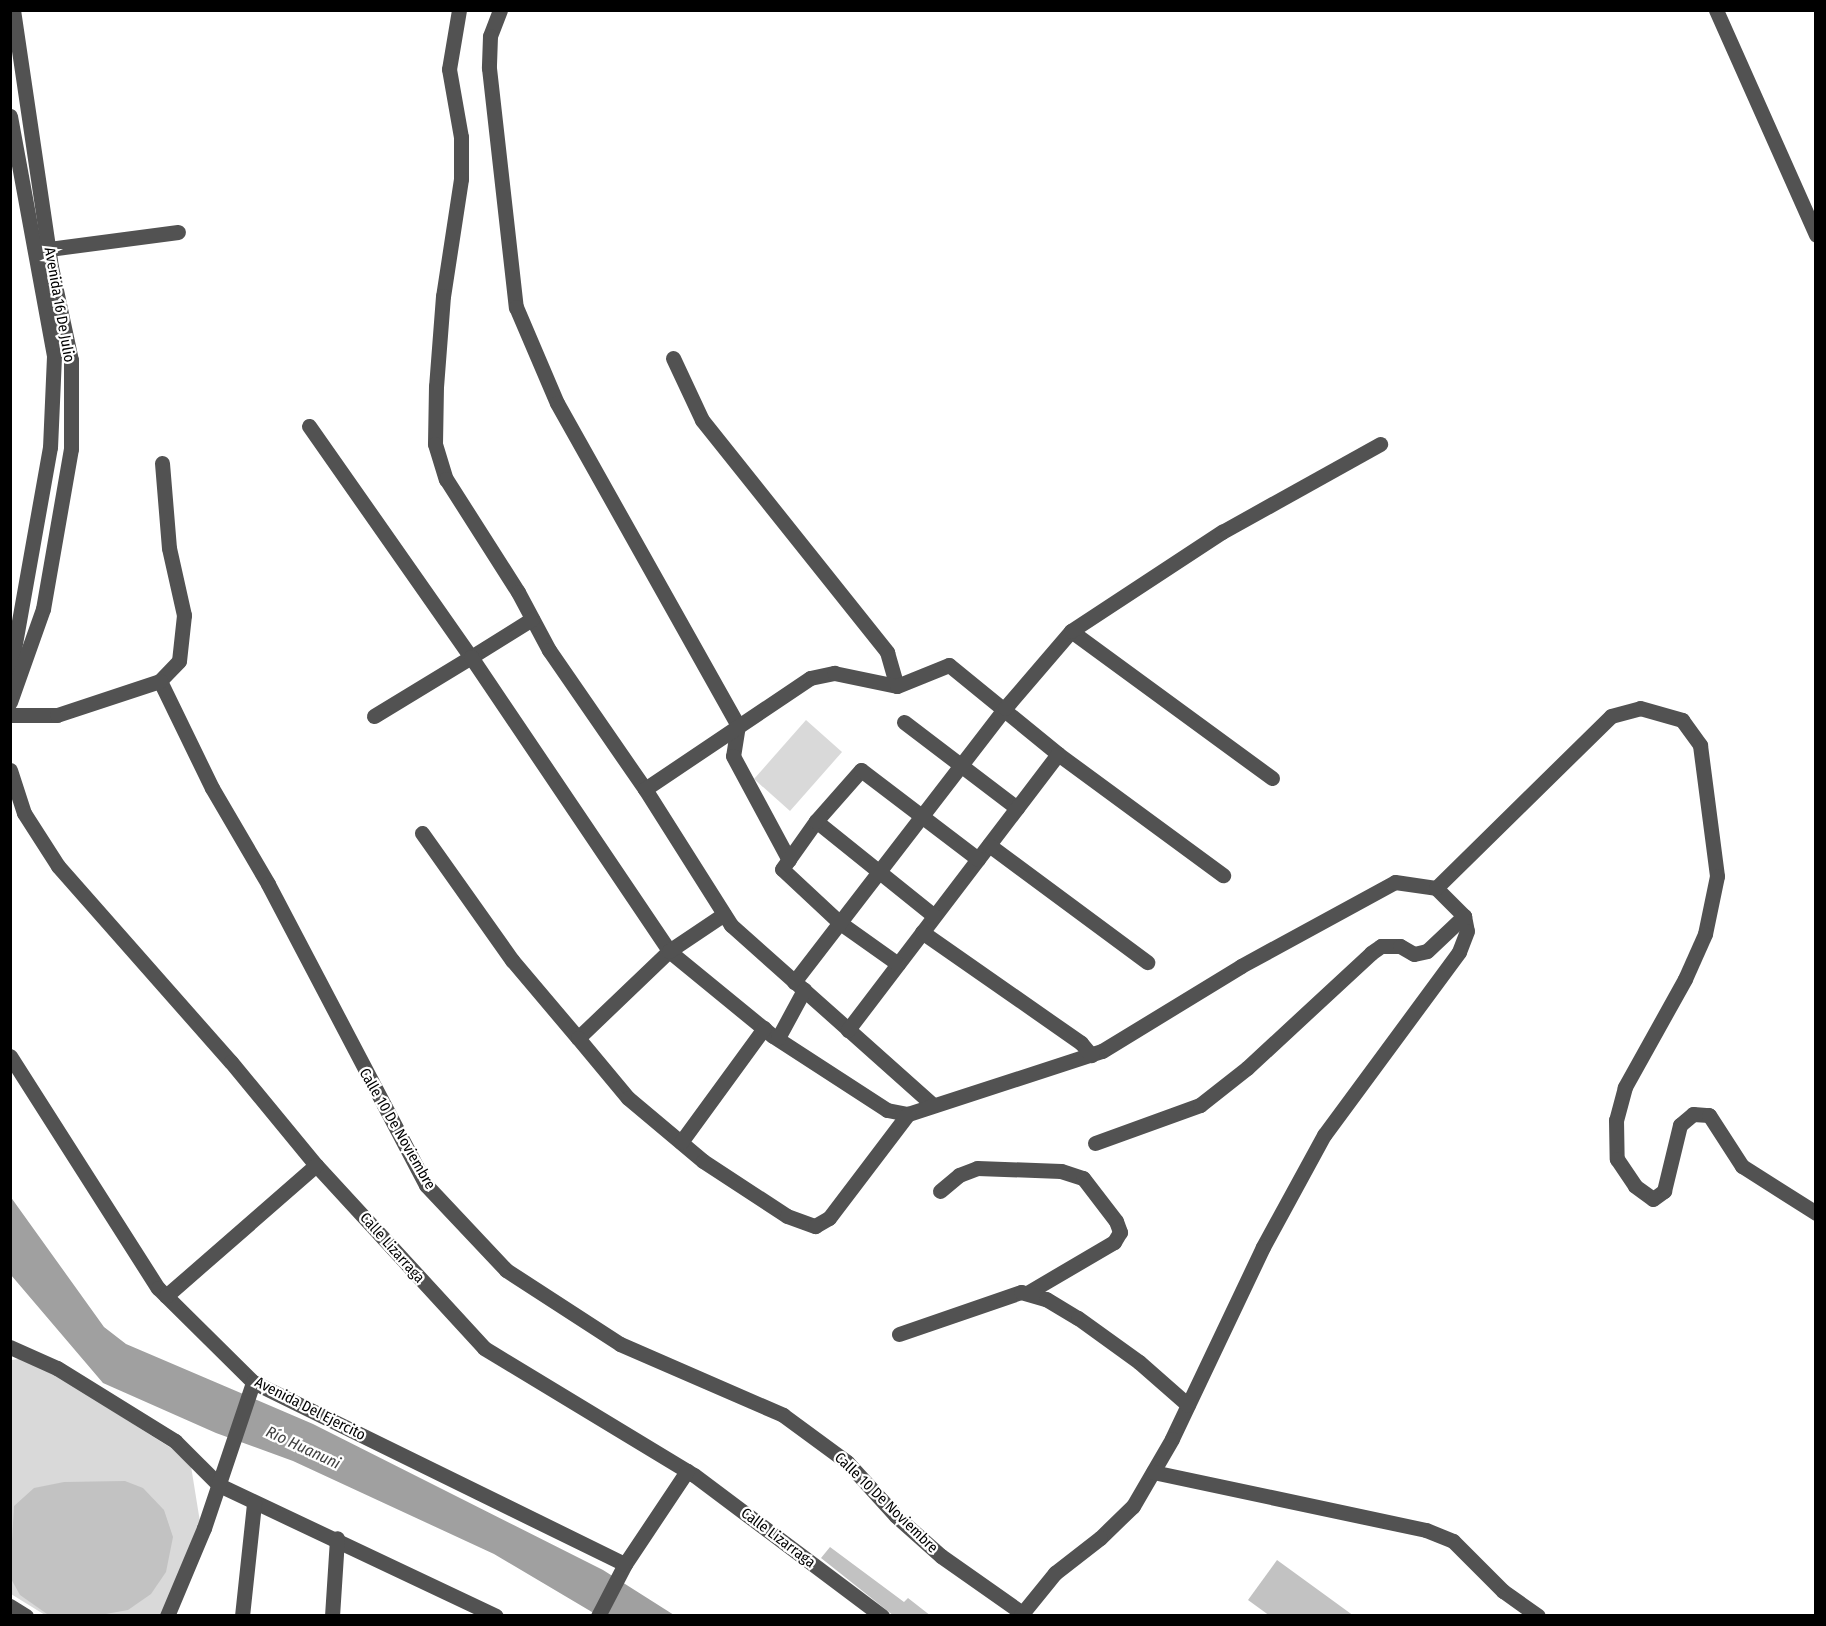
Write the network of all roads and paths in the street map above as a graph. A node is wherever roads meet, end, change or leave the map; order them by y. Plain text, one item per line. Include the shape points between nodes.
1 (13, 10) edge
2 (459, 10) edge
3 (500, 10) edge
4 (1716, 10) edge
5 (14, 43) edge
6 (10, 116) edge
7 (178, 232) dead end
8 (1815, 235) edge
9 (49, 249) junction
10 (673, 358) dead end
11 (309, 426) dead end
12 (1380, 444) dead end
13 (162, 463) dead end
14 (532, 619) junction
15 (1071, 631) junction
16 (13, 639) edge
17 (32, 641) junction
18 (471, 657) junction
19 (10, 672) edge
20 (160, 681) junction
21 (897, 686) junction
22 (10, 702) edge
23 (1005, 708) junction
24 (10, 715) edge
25 (374, 716) dead end
26 (904, 722) dead end
27 (738, 725) junction
28 (1058, 754) junction
29 (961, 766) junction
30 (10, 770) edge
31 (1272, 778) dead end
32 (645, 789) junction
33 (1017, 808) junction
34 (922, 816) junction
35 (816, 821) junction
36 (422, 833) dead end
37 (989, 845) junction
38 (978, 859) junction
39 (789, 860) junction
40 (880, 871) junction
41 (1223, 875) dead end
42 (1436, 888) junction
43 (723, 914) junction
44 (934, 916) junction
45 (1464, 916) junction
46 (840, 923) junction
47 (922, 932) junction
48 (669, 951) junction
49 (1147, 962) dead end
50 (898, 964) junction
51 (799, 986) junction
52 (764, 1028) junction
53 (848, 1030) junction
54 (578, 1038) junction
55 (778, 1038) junction
56 (1091, 1055) junction
57 (10, 1056) edge
58 (933, 1105) junction
59 (908, 1114) junction
60 (681, 1142) junction
61 (1095, 1143) dead end
62 (316, 1165) junction
63 (940, 1191) dead end
64 (1815, 1213) edge
65 (1027, 1293) junction
66 (166, 1296) junction
67 (899, 1334) dead end
68 (10, 1347) edge
69 (251, 1388) junction
70 (1188, 1405) junction
71 (687, 1471) junction
72 (1153, 1472) junction
73 (219, 1485) junction
74 (254, 1503) junction
75 (337, 1538) junction
76 (622, 1570) junction
77 (10, 1606) edge
78 (1021, 1614) edge
79 (26, 1616) edge
80 (167, 1616) edge
81 (242, 1616) edge
82 (332, 1616) edge
83 (496, 1616) edge
84 (598, 1616) edge
85 (882, 1616) edge
86 (1538, 1616) edge

1 - 5 street, Avenida 16 De Julio
2 - 14 street via 449,69 461,137 461,179 443,296 435,444 446,479
3 - 27 street via 490,36 489,68 516,307 556,403
4 - 8 street
5 - 9 street, Avenida 16 De Julio
6 - 16 street, Avenida 16 De Julio via 54,356 51,447
7 - 9 street
9 - 17 street, Avenida 16 De Julio via 71,360 71,449 44,609
10 - 21 street via 702,420 887,651
11 - 18 street
12 - 15 street via 1222,532
13 - 20 street via 169,548 184,615 178,661
14 - 18 street
14 - 32 street via 549,650
15 - 23 street
15 - 31 street
16 - 17 street
16 - 19 street, Avenida 16 De Julio
17 - 22 street, Avenida 16 De Julio
18 - 25 street
18 - 48 street
20 - 24 street via 57,715
20 - 78 street, Calle 10 De Noviembre via 212,788 268,884 368,1081 426,1185 506,1270 620,1344 783,1415 847,1462 896,1516 941,1556
21 - 23 street via 949,665
21 - 27 street via 834,673 810,678
23 - 28 street
23 - 29 street
26 - 29 street
27 - 32 street
27 - 39 street via 733,756
28 - 33 street
28 - 41 street
29 - 33 street
29 - 34 street
30 - 62 street, Calle Lizarraga via 24,813 58,866
32 - 43 street
33 - 37 street
34 - 35 street via 861,770
34 - 38 street
34 - 40 street
35 - 39 street
35 - 40 street
36 - 54 street via 512,960
37 - 38 street
37 - 49 street
38 - 44 street
39 - 46 street via 782,869
40 - 44 street
40 - 46 street
42 - 45 street
42 - 56 street via 1395,882 1241,966
42 - 64 street via 1611,716 1640,708 1682,720 1700,745 1717,876 1705,934 1685,979 1625,1087 1616,1120 1617,1159 1635,1186 1653,1198 1664,1191 1680,1125 1693,1114 1709,1115 1742,1166
43 - 48 street
43 - 51 street
44 - 47 street
45 - 61 street via 1427,951 1414,954 1400,946 1382,946 1371,953 1247,1068 1200,1105
45 - 70 street via 1467,931 1459,952 1319,1146 1263,1246
46 - 50 street
46 - 51 street
47 - 50 street
47 - 56 street via 1081,1043
48 - 52 street
48 - 54 street
50 - 53 street
51 - 53 street
51 - 55 street
52 - 55 street
52 - 60 street
53 - 58 street
54 - 60 street via 628,1098
55 - 59 street via 887,1110
56 - 58 street
57 - 66 street, Avenida Del Ejercito
58 - 59 street
59 - 60 street via 830,1218 815,1226 787,1216
62 - 66 street
62 - 71 street, Calle Lizarraga via 484,1348
63 - 65 street via 959,1175 977,1168 1061,1172 1083,1178 1120,1232 1114,1242
65 - 67 street via 1004,1295
65 - 70 street via 1078,1318 1139,1362
66 - 69 street, Avenida Del Ejercito
68 - 73 street via 57,1368 175,1441
69 - 73 street
69 - 76 street, Avenida Del Ejercito
70 - 72 street
71 - 76 street
71 - 85 street, Calle Lizarraga
72 - 78 street via 1133,1506 1056,1574
72 - 86 street via 1426,1530 1454,1541 1503,1591
73 - 74 street
73 - 80 street
74 - 75 street
74 - 81 street
75 - 82 street
75 - 83 street
76 - 84 street
77 - 79 street

